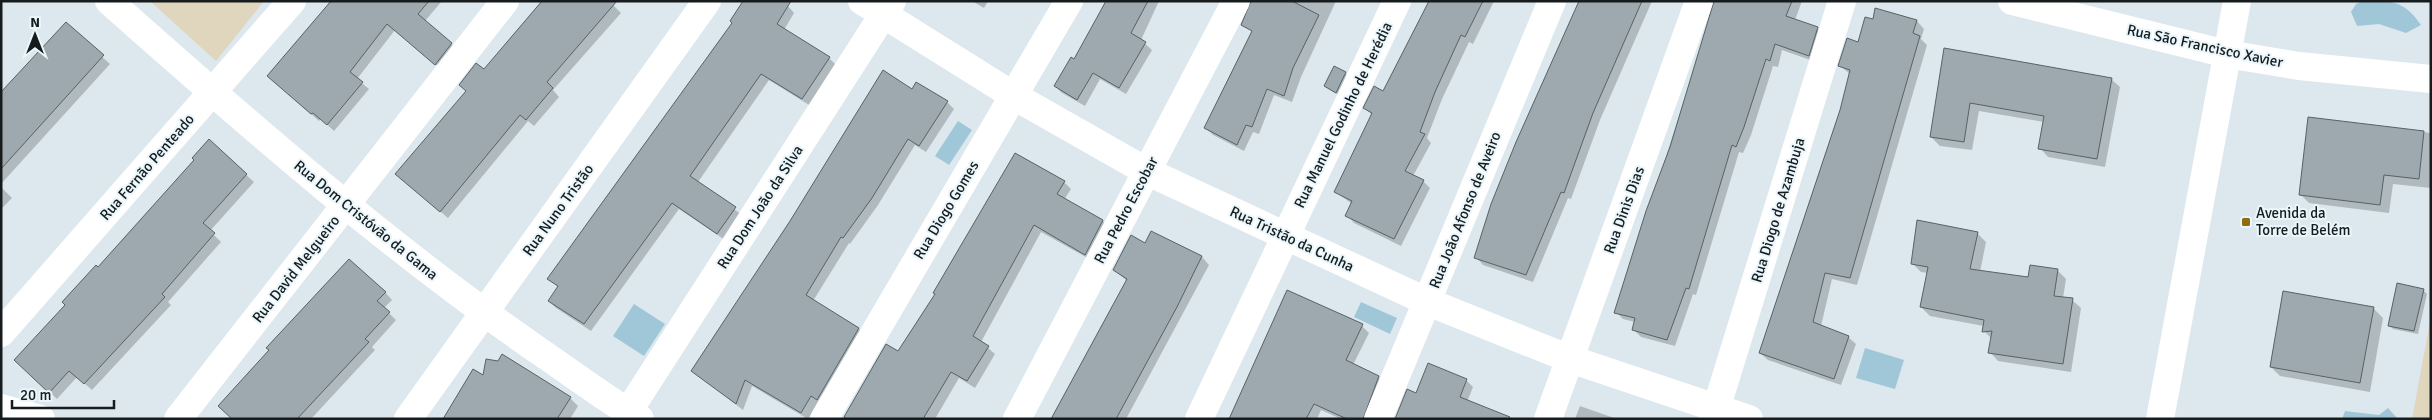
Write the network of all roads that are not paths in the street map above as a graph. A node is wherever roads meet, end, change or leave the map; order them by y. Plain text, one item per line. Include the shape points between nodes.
1 (109, 1) edge
2 (292, 1) edge
3 (505, 1) edge
4 (707, 1) edge
5 (1069, 1) edge
6 (1236, 1) edge
7 (1397, 1) edge
8 (1552, 1) edge
9 (1699, 1) edge
10 (1842, 1) edge
11 (2012, 1) edge
12 (2237, 1) edge
13 (879, 6) edge
14 (2227, 54) junction
15 (2431, 79) edge
16 (212, 93) junction
17 (1014, 96) junction
18 (1146, 171) junction
19 (346, 205) junction
20 (1284, 235) junction
21 (1428, 302) junction
22 (484, 314) junction
23 (1, 333) edge
24 (1570, 358) junction
25 (1, 408) edge
26 (1714, 414) edge
27 (634, 415) edge
28 (41, 419) edge
29 (178, 419) edge
30 (408, 419) edge
31 (824, 419) edge
32 (1017, 419) edge
33 (1199, 419) edge
34 (1378, 419) edge
35 (1548, 419) edge
36 (1749, 419) edge
37 (2160, 419) edge

1 - 16 street, Rua Dom Cristóvão da Gama
2 - 16 street, Rua Fernão Penteado
3 - 19 street, Rua David Melgueiro
4 - 22 street, Rua Nuno Tristão
5 - 17 street, Rua Diogo Gomes
6 - 18 street, Rua Pedro Escobar
7 - 20 street, Rua Manuel Godinho de Herédia
8 - 21 street, Rua João Afonso de Aveiro
9 - 24 street, Rua Dinis Dias
10 - 26 street, Rua Diogo de Azambuja
11 - 14 street, Rua São Francisco Xavier
12 - 14 street
13 - 17 street, Rua Tristão da Cunha
13 - 27 street, Rua Dom João da Silva
14 - 15 street, Rua São Francisco Xavier via 2299,66
14 - 37 street
16 - 19 street, Rua Dom Cristóvão da Gama
16 - 23 street, Rua Fernão Penteado
17 - 18 street, Rua Tristão da Cunha
17 - 31 street, Rua Diogo Gomes
18 - 20 street, Rua Tristão da Cunha
18 - 32 street, Rua Pedro Escobar
19 - 22 street, Rua Dom Cristóvão da Gama
19 - 29 street, Rua David Melgueiro
20 - 21 street, Rua Tristão da Cunha
20 - 33 street, Rua Manuel Godinho de Herédia
21 - 24 street, Rua Tristão da Cunha
21 - 34 street, Rua João Afonso de Aveiro
22 - 27 street, Rua Dom Cristóvão da Gama
22 - 30 street, Rua Nuno Tristão
24 - 26 street, Rua Tristão da Cunha
24 - 35 street, Rua Dinis Dias
25 - 28 street
26 - 36 street, Rua Tristão da Cunha

